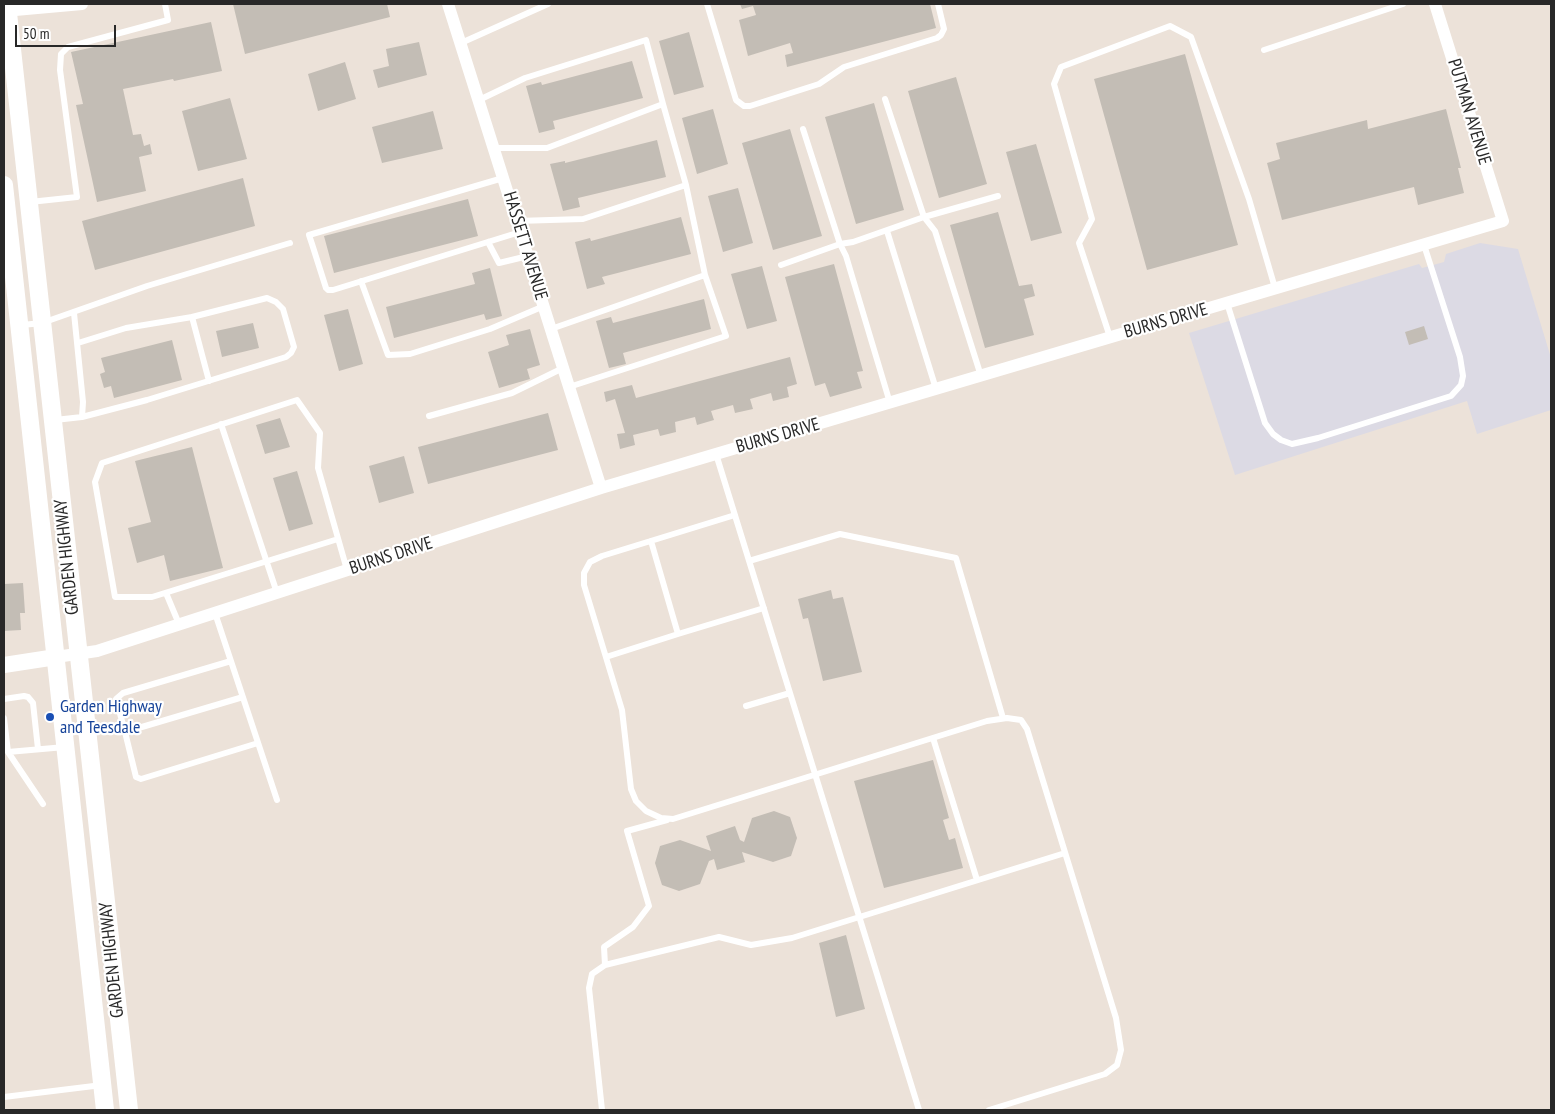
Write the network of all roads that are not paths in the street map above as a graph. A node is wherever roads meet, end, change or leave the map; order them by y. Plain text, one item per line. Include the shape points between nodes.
1 (82, 4) edge
2 (164, 4) edge
3 (448, 4) edge
4 (548, 4) edge
5 (707, 4) edge
6 (938, 4) edge
7 (1403, 4) edge
8 (1435, 4) edge
9 (6, 9) edge
10 (461, 43) junction
11 (1264, 50) dead end
12 (479, 100) junction
13 (885, 100) dead end
14 (662, 104) junction
15 (803, 128) dead end
16 (494, 148) junction
17 (503, 178) junction
18 (4, 185) edge
19 (686, 185) junction
20 (998, 196) dead end
21 (29, 202) junction
22 (924, 217) junction
23 (1503, 221) joint
24 (519, 227) junction
25 (887, 231) junction
26 (488, 242) junction
27 (290, 243) dead end
28 (840, 244) junction
29 (1424, 244) junction
30 (528, 256) junction
31 (781, 265) dead end
32 (705, 275) junction
33 (361, 282) junction
34 (1276, 288) junction
35 (1226, 303) junction
36 (544, 306) junction
37 (74, 313) junction
38 (192, 317) junction
39 (42, 323) junction
40 (19, 325) junction
41 (551, 328) junction
42 (1110, 337) junction
43 (78, 343) junction
44 (563, 368) junction
45 (980, 376) junction
46 (210, 381) junction
47 (569, 387) junction
48 (936, 389) junction
49 (890, 403) junction
50 (429, 416) dead end
51 (82, 417) junction
52 (52, 420) junction
53 (221, 424) junction
54 (716, 454) junction
55 (601, 488) junction
56 (735, 515) junction
57 (338, 539) junction
58 (651, 541) junction
59 (266, 561) junction
60 (749, 561) junction
61 (347, 570) junction
62 (166, 593) junction
63 (277, 593) junction
64 (764, 608) junction
65 (215, 613) junction
66 (179, 624) junction
67 (678, 634) junction
68 (78, 654) junction
69 (56, 657) junction
70 (606, 657) junction
71 (231, 661) junction
72 (4, 665) edge
73 (790, 693) junction
74 (243, 697) junction
75 (4, 698) edge
76 (746, 706) dead end
77 (4, 718) edge
78 (1004, 718) junction
79 (125, 732) junction
80 (933, 738) junction
81 (258, 743) junction
82 (66, 746) junction
83 (38, 749) junction
84 (8, 752) junction
85 (815, 774) junction
86 (277, 800) dead end
87 (43, 804) dead end
88 (673, 819) junction
89 (1065, 853) junction
90 (977, 880) junction
91 (859, 916) junction
92 (605, 965) junction
93 (103, 1085) junction
94 (4, 1097) edge
95 (106, 1110) edge
96 (129, 1110) edge
97 (602, 1110) edge
98 (920, 1110) edge
99 (989, 1110) edge

1 - 9 street
2 - 21 lane via 168,20 68,47 61,54 60,70 77,197
3 - 10 street, HASSETT AVENUE
4 - 10 lane
5 - 6 lane via 736,100 750,106 819,84 844,67 937,38 944,30
7 - 11 lane
8 - 23 street, PUTMAN AVENUE
9 - 21 main road, GARDEN HIGHWAY
10 - 12 street, HASSETT AVENUE
12 - 14 lane via 525,78 646,40
12 - 16 street, HASSETT AVENUE
13 - 22 lane
14 - 16 lane via 547,148
14 - 19 lane
15 - 28 lane
16 - 17 street, HASSETT AVENUE
17 - 24 street, HASSETT AVENUE
17 - 33 lane via 309,235 326,288 333,290
18 - 40 main road, GARDEN HIGHWAY
19 - 24 lane via 582,219
19 - 32 lane
20 - 22 lane
21 - 39 main road, GARDEN HIGHWAY
22 - 25 lane
22 - 45 lane via 935,231
23 - 29 street, BURNS DRIVE
24 - 26 lane
24 - 30 street, HASSETT AVENUE
25 - 28 lane
25 - 48 lane
26 - 30 lane via 499,264
26 - 33 lane
27 - 37 lane via 147,286
28 - 31 lane
28 - 49 lane
29 - 34 street, BURNS DRIVE
29 - 35 lane via 1460,357 1461,385 1452,396 1318,438 1292,444 1273,434 1265,423
30 - 36 street, HASSETT AVENUE
32 - 41 lane
32 - 47 lane via 726,336
33 - 36 lane via 388,355 410,354
34 - 35 street, BURNS DRIVE
34 - 42 lane via 1249,199 1191,37 1170,26 1061,67 1054,84 1092,219 1079,243
35 - 42 street, BURNS DRIVE
36 - 41 street, HASSETT AVENUE
37 - 39 lane
37 - 43 lane
38 - 43 lane via 126,328
38 - 46 lane
38 - 46 lane via 267,298 283,308 290,329 294,347 286,357
39 - 40 lane
39 - 52 main road, GARDEN HIGHWAY
40 - 69 main road, GARDEN HIGHWAY
41 - 44 street, HASSETT AVENUE
42 - 45 street, BURNS DRIVE
43 - 51 lane
44 - 47 street, HASSETT AVENUE
44 - 50 lane via 512,393
45 - 48 street, BURNS DRIVE
46 - 51 lane
47 - 55 street, HASSETT AVENUE
48 - 49 street, BURNS DRIVE
49 - 54 street, BURNS DRIVE
51 - 52 lane
52 - 68 main road, GARDEN HIGHWAY
53 - 57 lane via 297,400 320,433 318,468
53 - 59 lane
53 - 62 lane via 102,463 94,482 114,597 152,597
54 - 55 street, BURNS DRIVE
54 - 56 lane
55 - 61 street, BURNS DRIVE
56 - 58 lane
56 - 60 lane
57 - 59 lane
57 - 61 lane
58 - 67 lane
58 - 70 lane via 602,556 590,562 584,573 584,585
59 - 62 lane
59 - 63 lane
60 - 64 lane
60 - 78 lane via 840,534 956,558
61 - 63 street, BURNS DRIVE
62 - 66 lane
63 - 65 street, BURNS DRIVE
64 - 67 lane
64 - 73 lane
65 - 66 street, BURNS DRIVE
65 - 71 lane
66 - 68 street, BURNS DRIVE via 97,651
67 - 70 lane
68 - 69 street, BURNS DRIVE
68 - 96 main road, GARDEN HIGHWAY
69 - 72 street
69 - 82 main road, GARDEN HIGHWAY
70 - 88 lane via 622,710 631,789 636,801 646,811
71 - 74 lane
71 - 79 lane via 123,693 116,699
73 - 76 lane
73 - 85 lane
74 - 79 lane
74 - 81 lane
75 - 83 lane via 24,696 33,703
77 - 84 lane
78 - 80 lane
78 - 89 lane via 1021,720 1027,728
79 - 81 lane via 136,777 141,778
80 - 85 lane
80 - 90 lane
81 - 86 lane
82 - 83 lane
82 - 93 main road, GARDEN HIGHWAY
83 - 84 lane
84 - 87 lane
85 - 88 lane
85 - 91 lane
88 - 92 lane via 628,831 649,906 633,927 604,948
89 - 90 lane
89 - 99 lane via 1116,1018 1121,1050 1117,1065 1105,1074
90 - 91 lane
91 - 92 lane via 792,938 751,945 719,937
91 - 98 lane
92 - 97 lane via 592,974 588,988
93 - 94 lane
93 - 95 main road, GARDEN HIGHWAY

